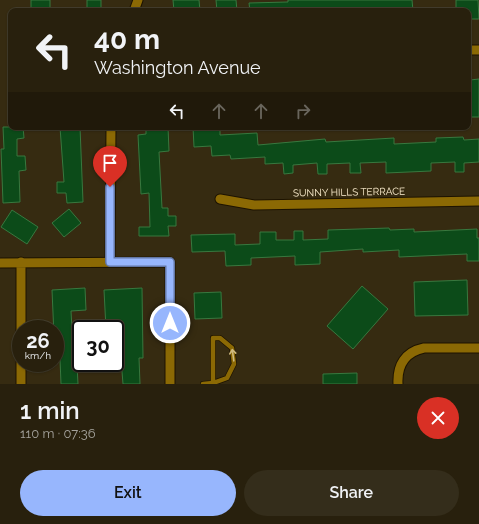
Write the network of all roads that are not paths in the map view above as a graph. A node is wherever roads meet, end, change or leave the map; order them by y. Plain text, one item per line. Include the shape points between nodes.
1 (111, 130) edge
2 (220, 198) dead end
3 (479, 201) edge
4 (20, 262) junction
5 (110, 262) junction
6 (0, 263) edge
7 (21, 320) edge
8 (479, 348) edge
9 (21, 372) edge
10 (214, 383) edge
11 (21, 384) edge
12 (170, 384) edge
13 (203, 384) edge
14 (398, 384) edge

1 - 5 street
2 - 3 street, SUNNY HILLS TERRACE via 254,205
4 - 5 street
4 - 6 street
4 - 7 street
5 - 12 street via 170,262
8 - 14 street via 424,348 412,352 402,361
9 - 11 street
10 -> 10 lane via 227,378 234,364 232,348 220,338 213,338
10 - 13 lane

